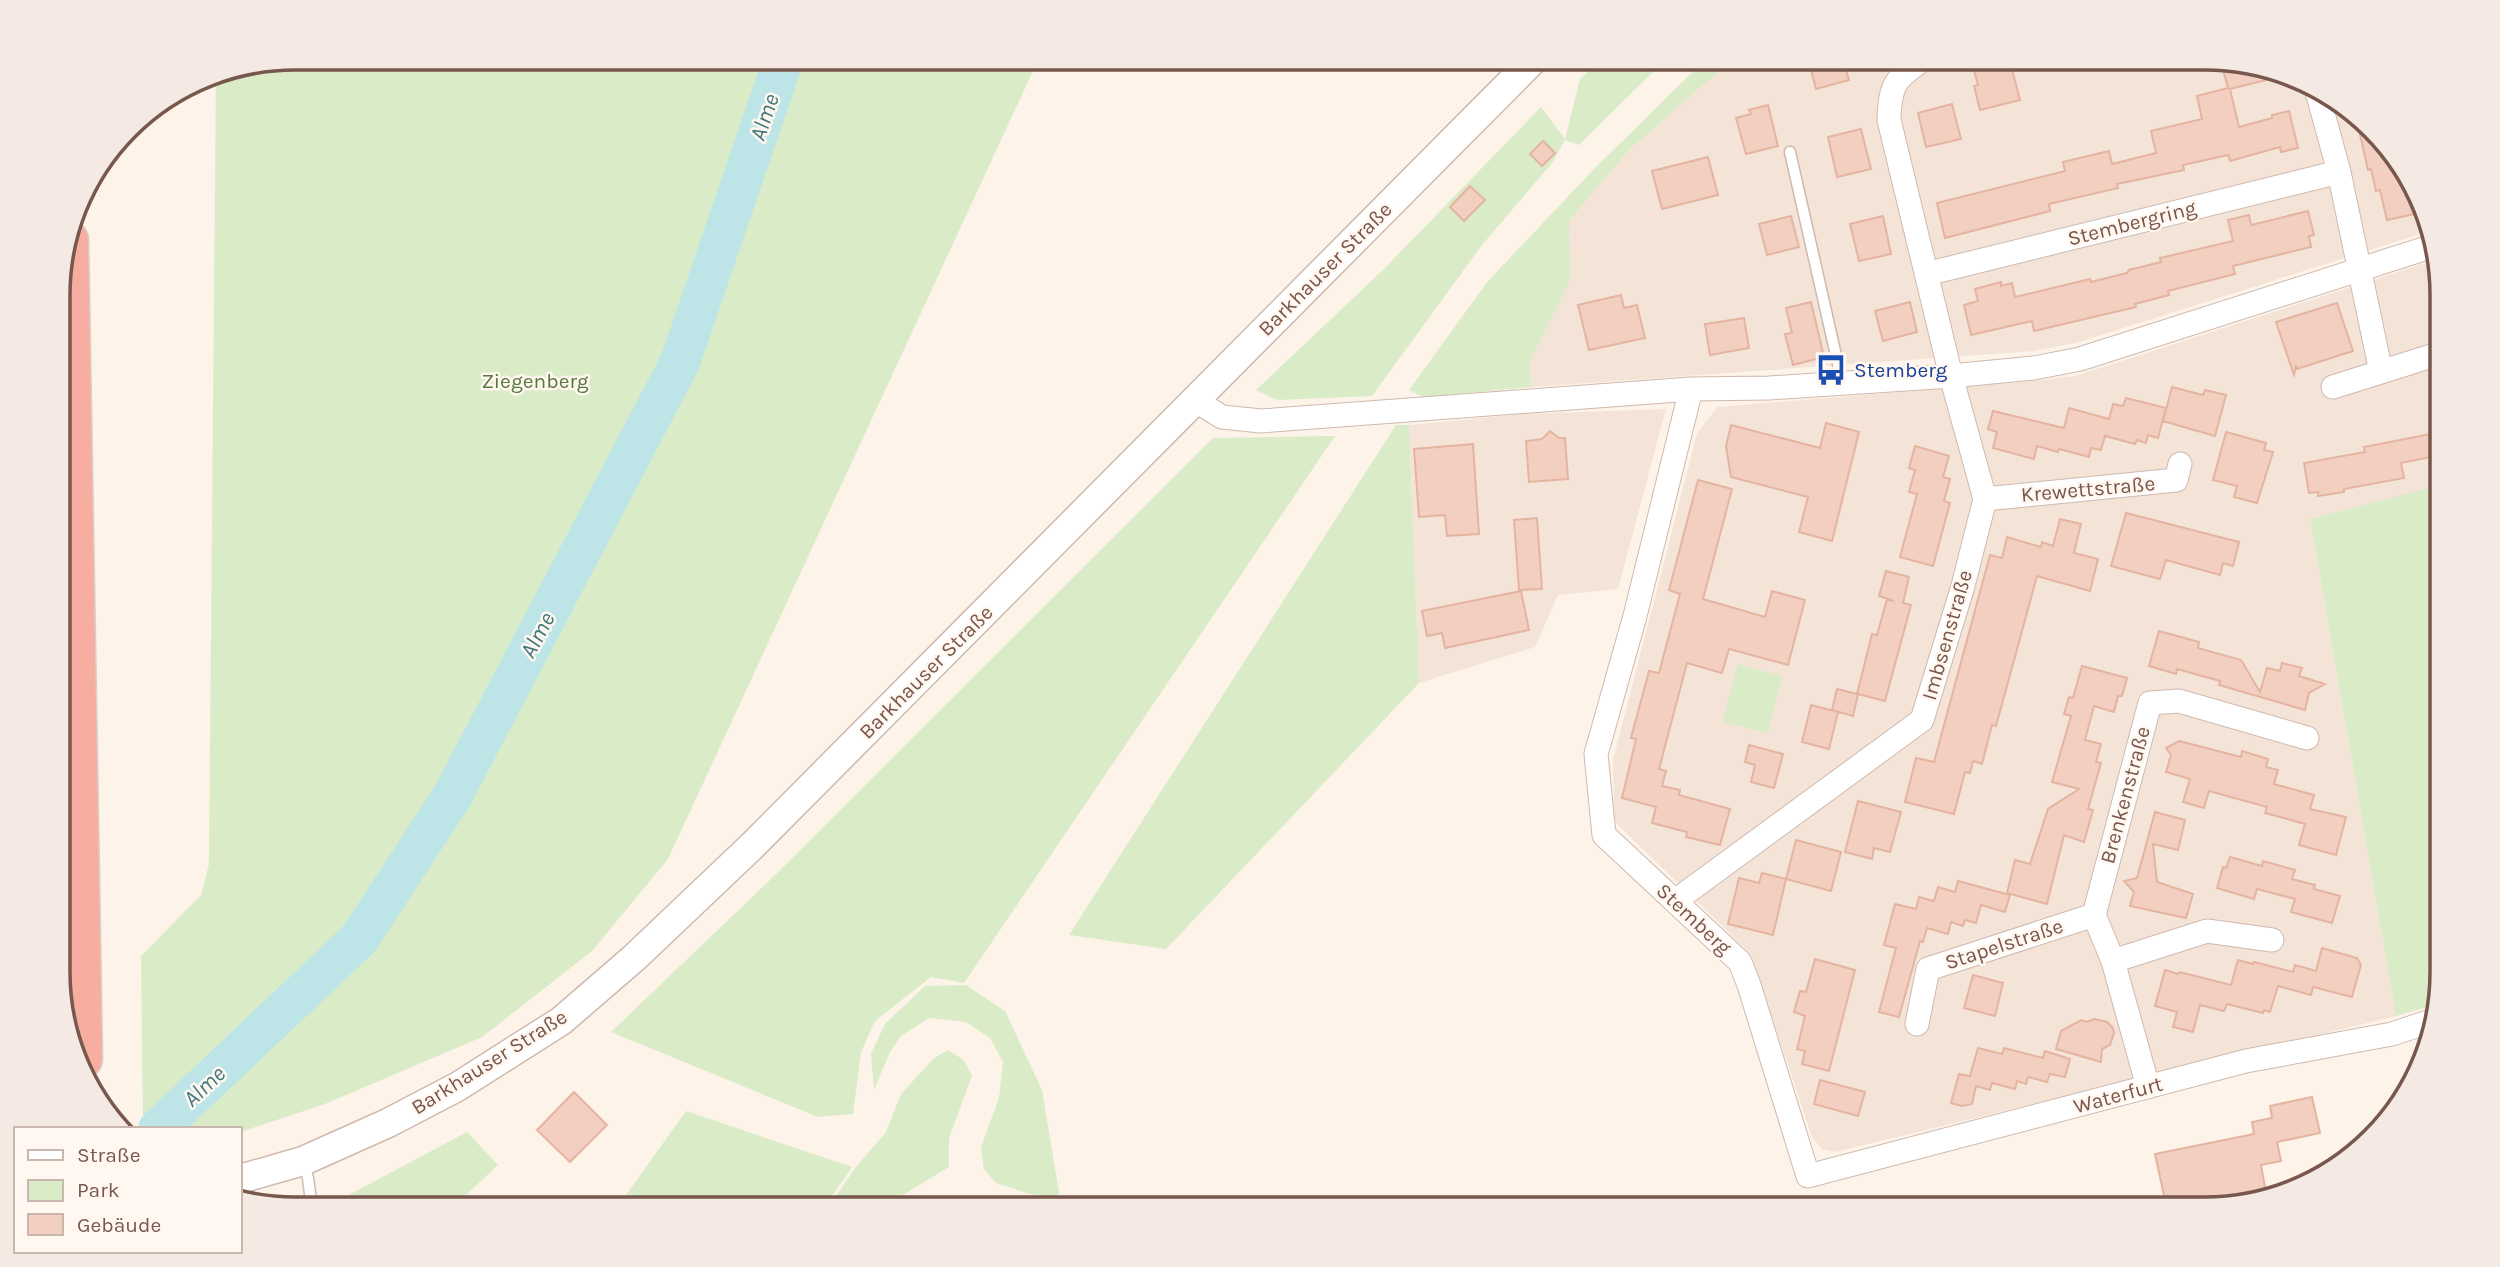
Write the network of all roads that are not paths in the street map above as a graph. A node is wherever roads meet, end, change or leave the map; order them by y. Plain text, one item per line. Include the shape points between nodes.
1 (1523, 70) edge
2 (1907, 70) edge
3 (2320, 102) edge
4 (1790, 152) dead end
5 (2339, 172) junction
6 (2424, 249) edge
7 (2359, 270) junction
8 (1926, 274) junction
9 (70, 300) edge
10 (2430, 357) edge
11 (2381, 372) junction
12 (1951, 376) junction
13 (1842, 382) junction
14 (2333, 387) dead end
15 (1691, 388) junction
16 (1196, 401) junction
17 (2180, 464) dead end
18 (1984, 499) junction
19 (2307, 738) dead end
20 (1675, 901) junction
21 (2094, 915) junction
22 (2272, 940) dead end
23 (2113, 961) junction
24 (2424, 1023) edge
25 (1917, 1024) dead end
26 (83, 1045) edge
27 (2148, 1087) junction
28 (303, 1161) junction
29 (1808, 1176) joint
30 (242, 1178) edge
31 (310, 1197) edge

1 - 16 street, Barkhauser Straße
2 - 8 street via 1889,92 1889,120
3 - 5 street
4 - 13 lane
5 - 7 street
5 - 8 street, Stembergring
6 - 7 street
7 - 11 street
7 - 12 street via 2080,359
8 - 12 street
9 - 26 highway
10 - 11 street
11 - 14 street
12 - 13 street
12 - 18 street, Imbsenstraße
13 - 15 street
15 - 16 street via 1261,421 1222,417
15 - 20 street, Stemberg via 1629,642 1596,754 1604,835
16 - 28 street, Barkhauser Straße via 752,846 561,1021 457,1087
17 - 18 street, Krewettstraße via 2176,480
18 - 20 street, Imbsenstraße via 1922,720
19 - 21 street, Brenkenstraße via 2179,701 2150,703
20 - 29 street, Stemberg via 1740,962
21 - 23 street
21 - 25 street, Stapelstraße via 1928,969
22 - 23 street via 2207,931
23 - 27 street
24 - 27 street, Waterfurt
27 - 29 street, Waterfurt
28 - 30 street, Barkhauser Straße
28 - 31 lane

